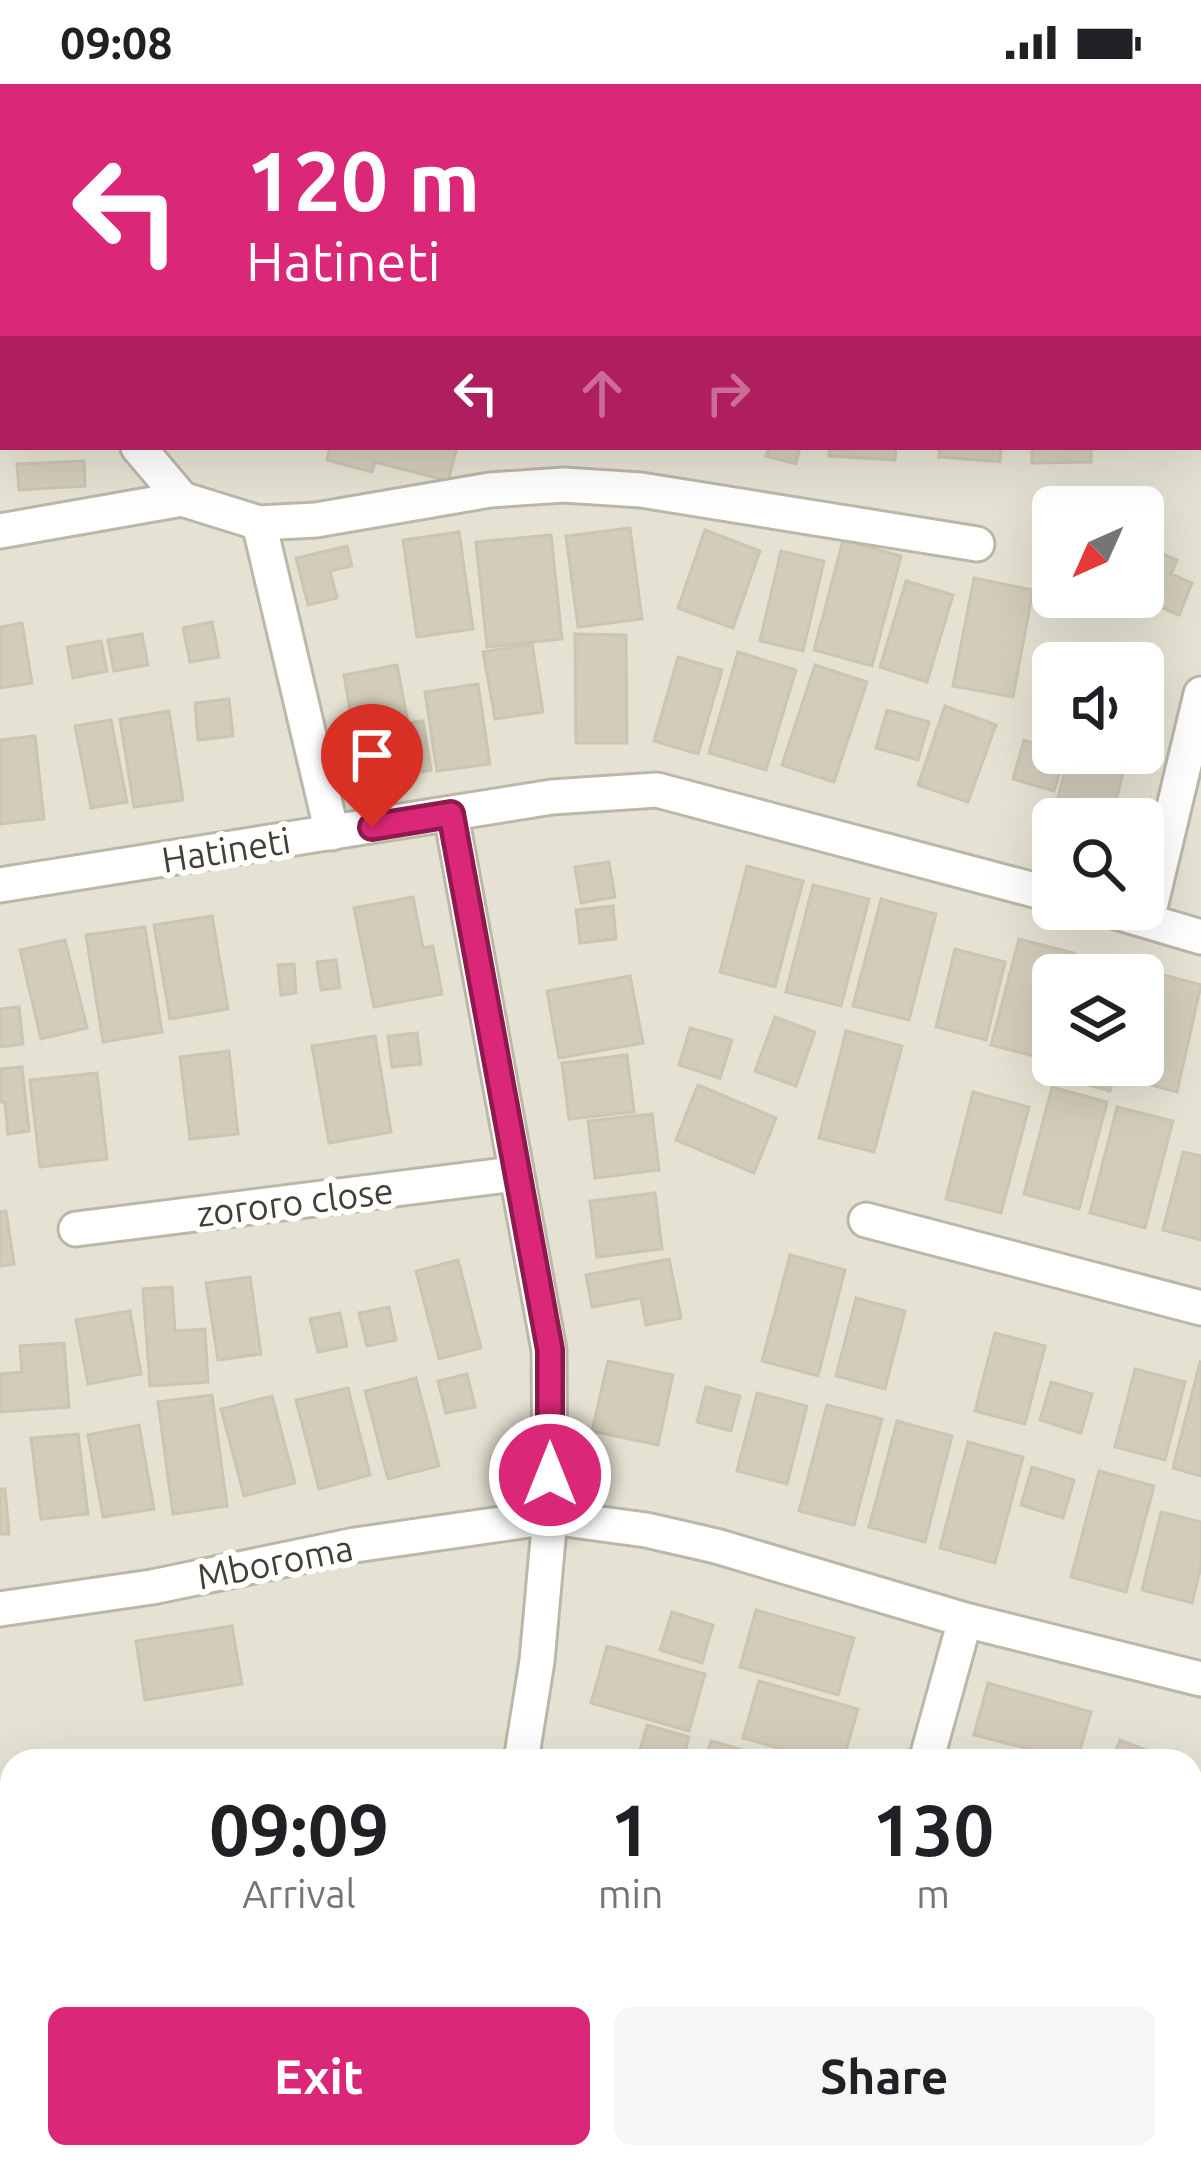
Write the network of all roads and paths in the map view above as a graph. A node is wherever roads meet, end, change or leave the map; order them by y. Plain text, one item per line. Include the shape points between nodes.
1 (141, 450) edge
2 (182, 499) junction
3 (260, 523) junction
4 (0, 530) edge
5 (977, 544) dead end
6 (1201, 694) edge
7 (451, 814) junction
8 (332, 833) junction
9 (1164, 849) edge
10 (0, 885) edge
11 (1032, 889) edge
12 (1164, 925) edge
13 (1201, 937) edge
14 (514, 1174) junction
15 (866, 1220) dead end
16 (76, 1229) dead end
17 (1201, 1308) edge
18 (550, 1516) junction
19 (0, 1609) edge
20 (965, 1620) junction
21 (1201, 1679) edge
22 (522, 1749) edge
23 (929, 1749) edge

1 - 2 street
2 - 3 street
2 - 4 street
3 - 5 street via 564,485
3 - 8 street
6 - 9 street
7 - 8 street, Hatineti
7 - 11 street, Hatineti via 594,791 657,790
7 - 14 street
8 - 10 street, Hatineti
12 - 13 street
14 - 16 street, zororo close
14 - 18 street via 550,1350
15 - 17 street
18 - 19 street, Mboroma
18 - 20 street, Mboroma via 716,1546
18 - 22 street
20 - 21 street, Mboroma
20 - 23 street

